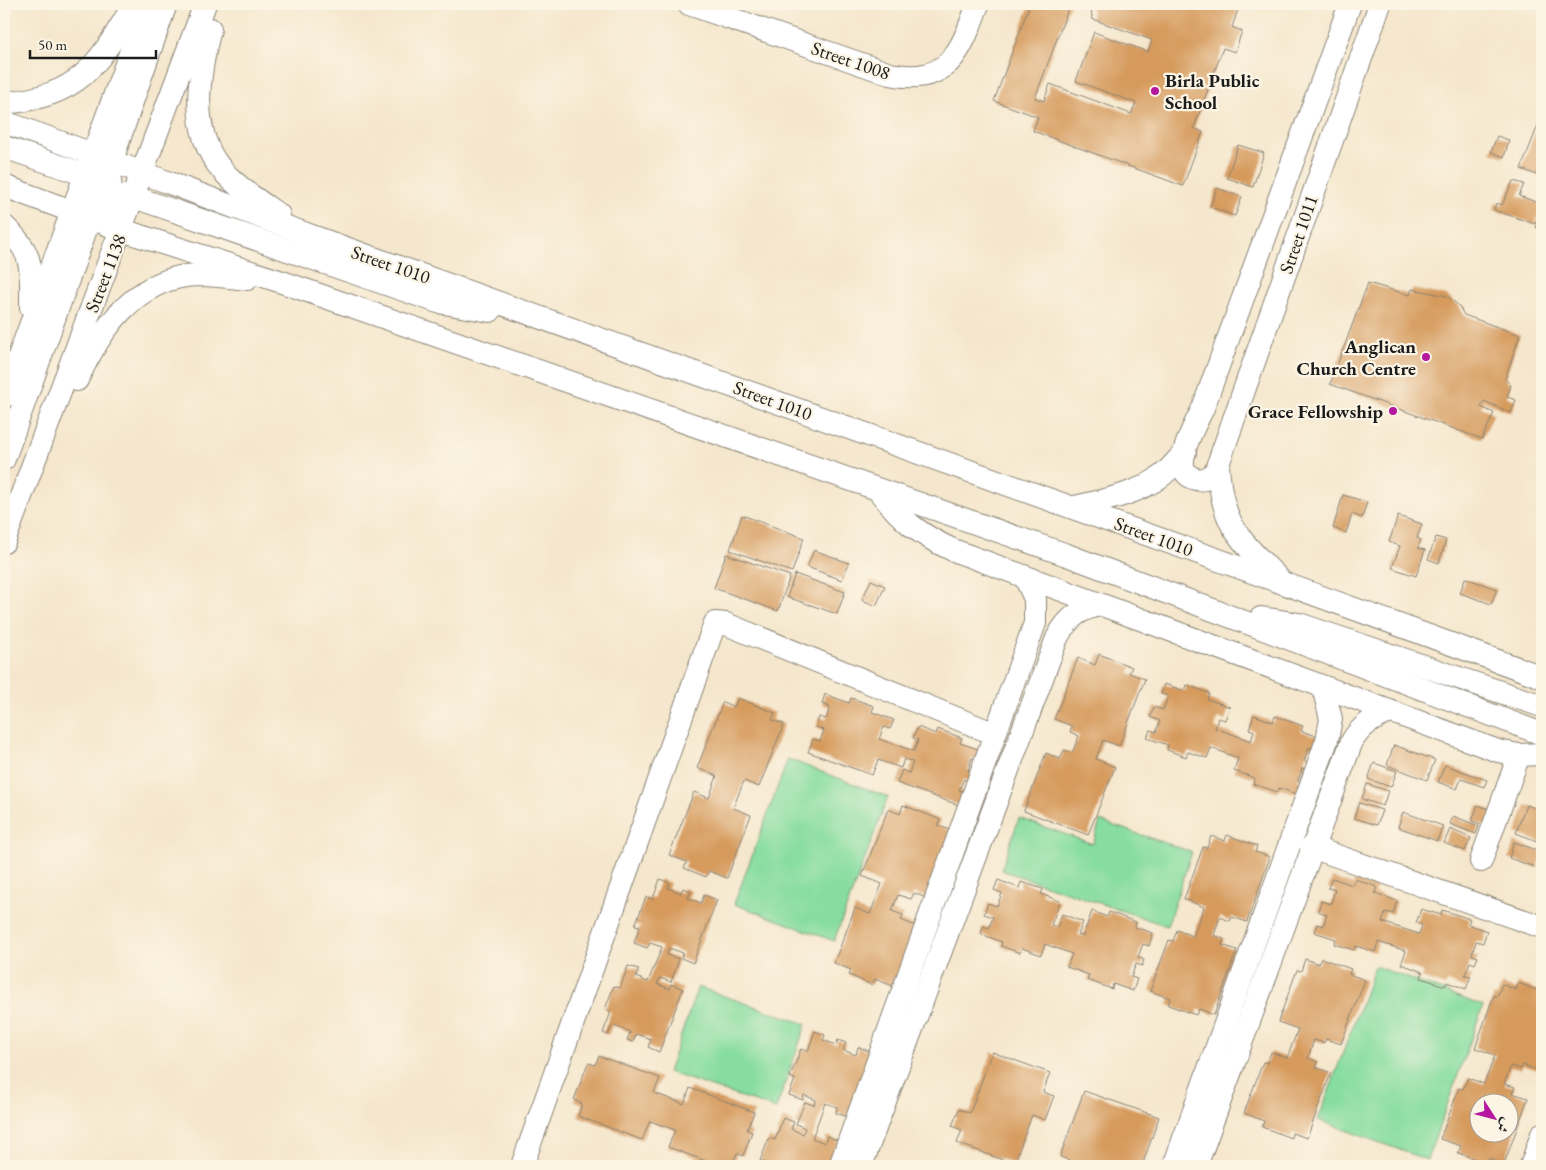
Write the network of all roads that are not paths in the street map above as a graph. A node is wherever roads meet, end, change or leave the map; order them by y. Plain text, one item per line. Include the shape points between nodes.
1 (134, 4) edge
2 (148, 4) edge
3 (166, 4) edge
4 (206, 4) edge
5 (217, 4) edge
6 (689, 4) edge
7 (978, 4) edge
8 (1350, 4) edge
9 (1380, 4) edge
10 (4, 103) edge
11 (4, 122) edge
12 (4, 147) edge
13 (144, 172) junction
14 (97, 185) junction
15 (4, 186) edge
16 (134, 197) junction
17 (4, 226) edge
18 (122, 230) junction
19 (309, 235) junction
20 (282, 282) junction
21 (548, 320) junction
22 (29, 326) junction
23 (4, 360) edge
24 (4, 397) edge
25 (1185, 452) junction
26 (4, 459) edge
27 (1218, 464) junction
28 (879, 491) junction
29 (19, 500) junction
30 (1075, 507) junction
31 (4, 542) edge
32 (1025, 577) junction
33 (1282, 581) junction
34 (1100, 604) junction
35 (1233, 618) junction
36 (1031, 635) junction
37 (1054, 647) junction
38 (1542, 677) edge
39 (1323, 688) junction
40 (1542, 706) edge
41 (1391, 712) junction
42 (995, 734) junction
43 (1542, 734) edge
44 (1327, 740) junction
45 (1349, 749) junction
46 (1542, 754) edge
47 (1519, 755) junction
48 (1312, 847) junction
49 (1481, 861) dead end
50 (1542, 927) edge
51 (1542, 1134) edge
52 (522, 1166) edge
53 (840, 1166) edge
54 (861, 1166) edge
55 (1174, 1166) edge
56 (1196, 1166) edge
57 (1531, 1166) edge

1 - 10 street via 104,55 70,86 23,101
2 - 14 street
3 - 14 street
4 - 13 street, Street 1138
5 - 19 street via 198,84 205,139 221,169
6 - 7 street, Street 1008 via 890,74 914,77 938,71 956,56
8 - 25 street, Street 1011
9 - 27 street, Street 1011
11 - 14 street
12 - 14 street
13 - 14 street
13 - 16 street, Street 1138
13 - 19 street, Street 1010
14 - 15 street
14 - 16 street
14 - 18 street
14 - 22 street
14 - 26 street
16 - 18 street, Street 1138
16 - 21 street via 438,302
17 - 22 street via 29,255
18 - 20 street
18 - 29 street, Street 1138
19 - 21 street, Street 1010
20 - 28 street
20 - 29 street via 195,275 165,282 132,300 113,319 81,370
21 - 30 street, Street 1010
22 - 23 street via 7,351
22 - 24 street
25 - 27 street, Street 1011 via 1183,468 1186,474 1196,479 1208,478
25 - 30 street, Street 1011 via 1161,477 1145,486 1126,495
27 - 33 street, Street 1011 via 1226,517 1241,540
28 - 32 street via 911,527 931,540
28 - 35 street via 1067,555
29 - 31 street, Street 1138
30 - 33 street, Street 1010
32 - 34 street
32 - 36 street via 1035,599
33 - 38 street, Street 1010
34 - 37 street via 1070,619
34 - 39 street
35 - 40 street via 1299,624
35 - 43 street
36 - 37 street via 1046,633
36 - 42 street
37 - 54 street
39 - 41 street
39 - 44 street via 1330,708
41 - 45 street via 1364,726
41 - 47 street via 1498,751
42 - 52 street via 726,624 715,623
42 - 53 street
44 - 45 street via 1342,742
44 - 55 street
45 - 48 street
46 - 47 street
47 - 49 street
48 - 50 street
48 - 56 street
51 - 57 street

